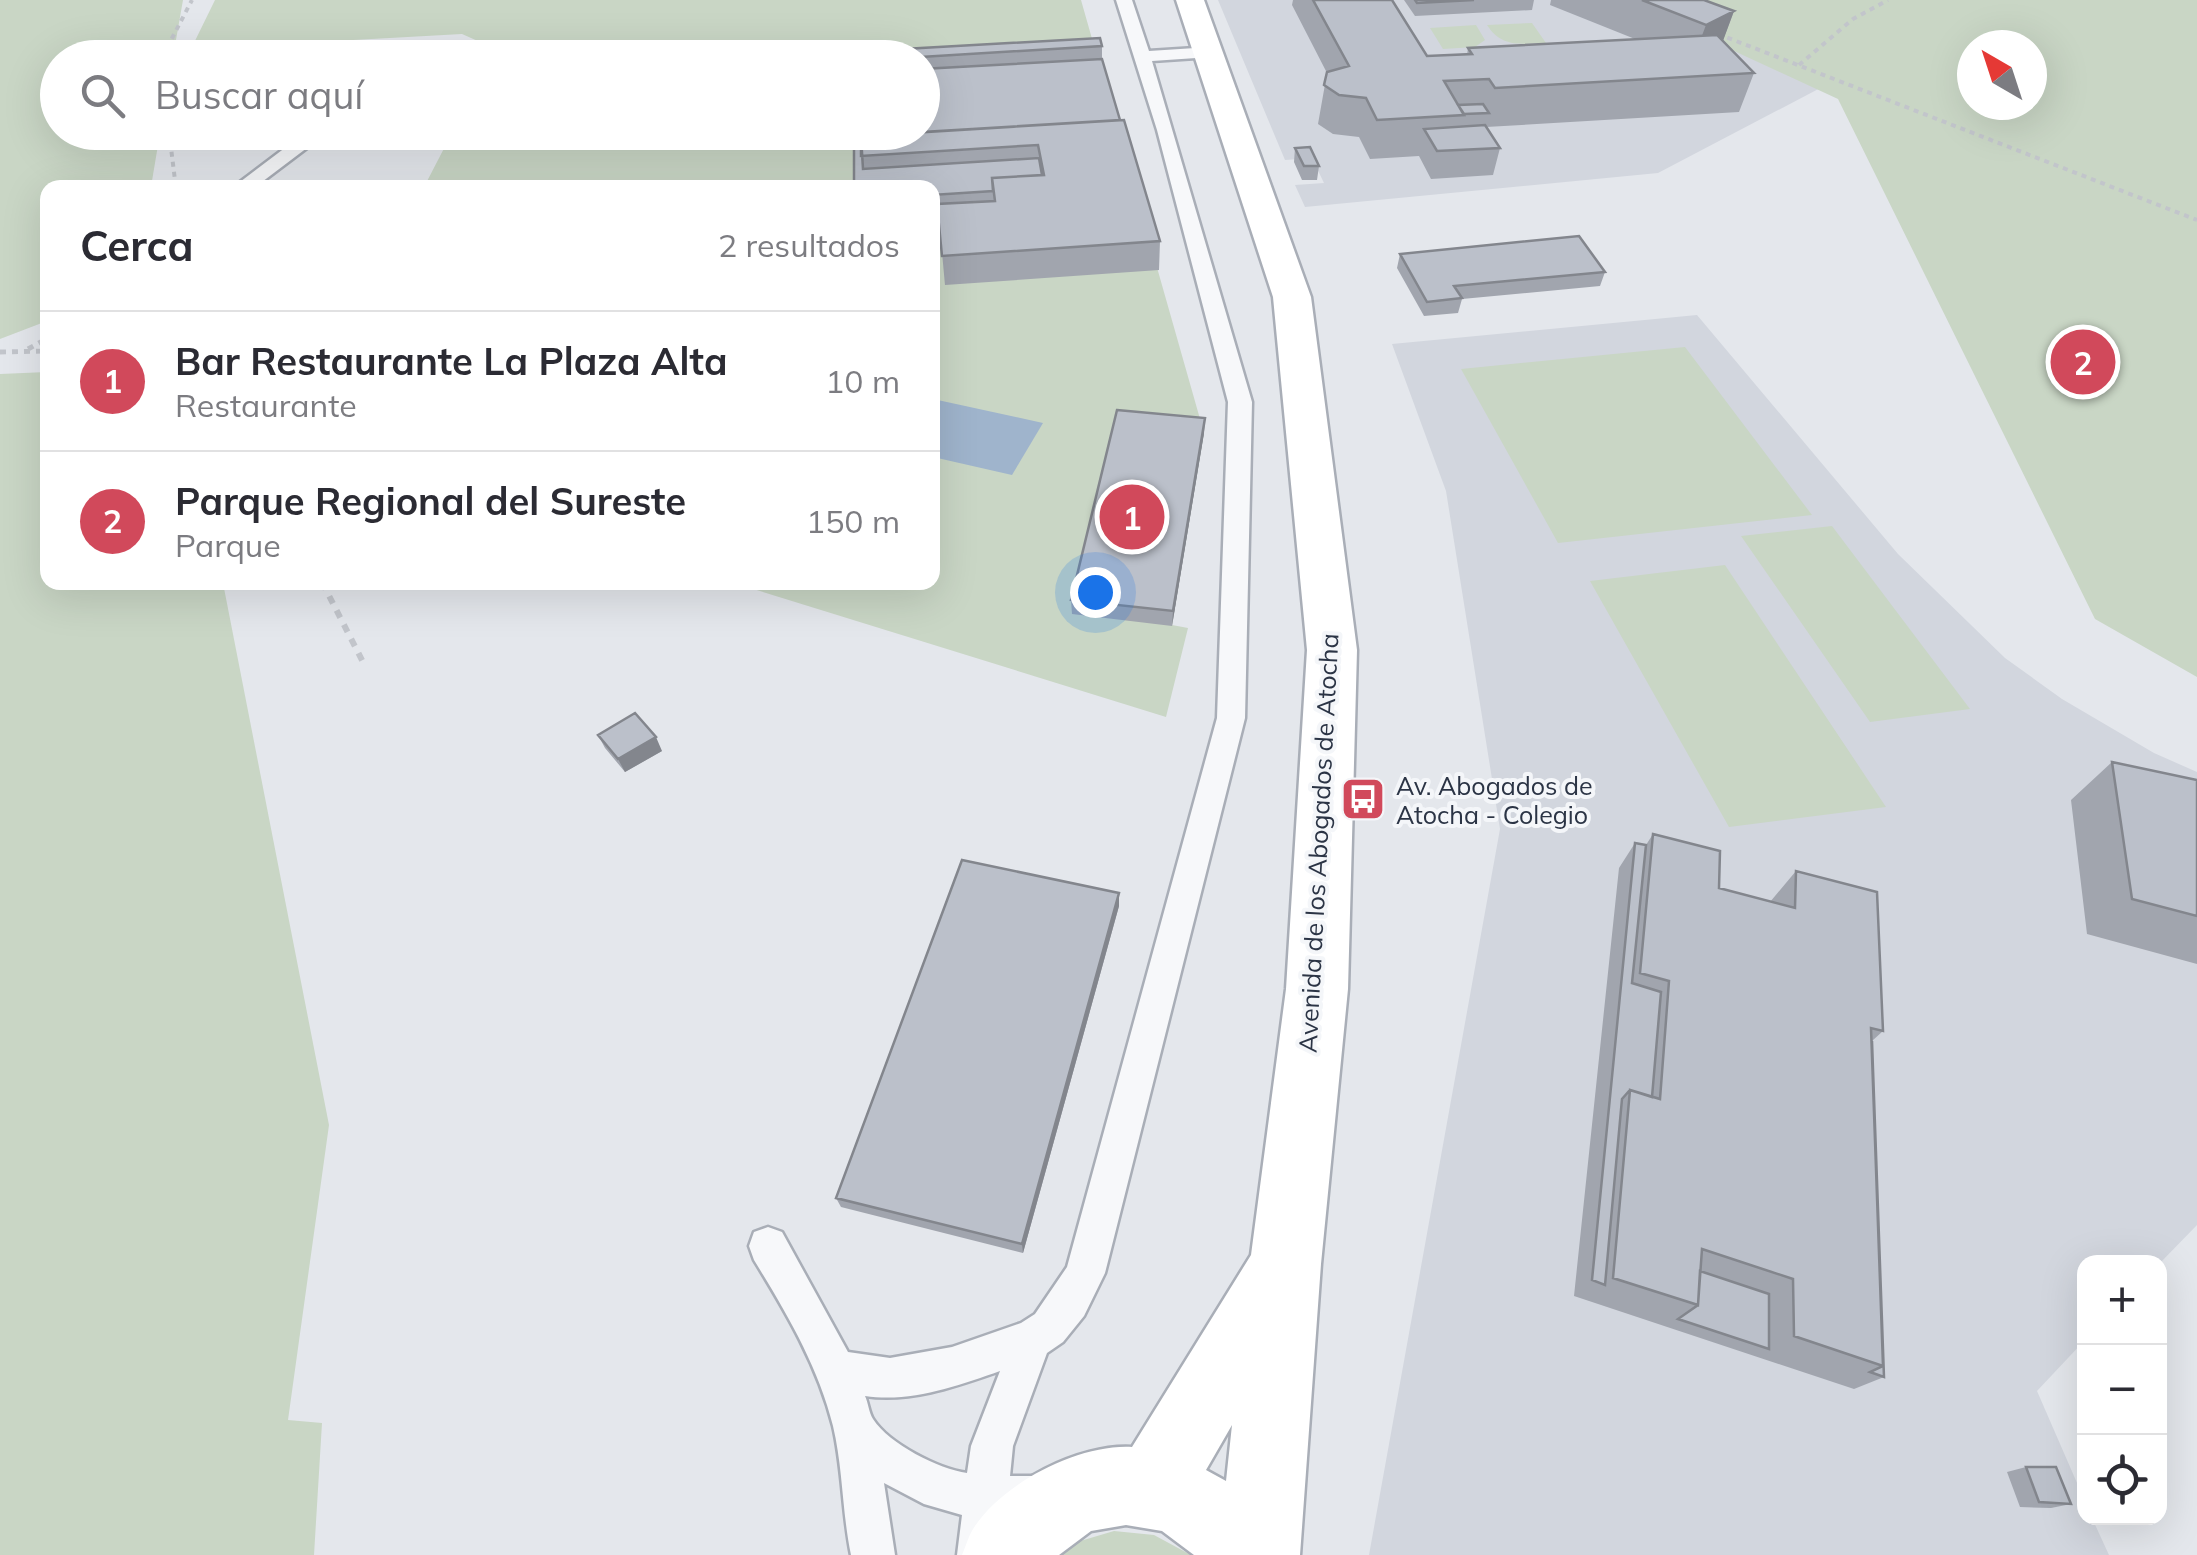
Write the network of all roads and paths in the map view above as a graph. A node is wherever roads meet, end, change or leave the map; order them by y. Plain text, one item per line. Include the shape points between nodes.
1 (192, 0) edge
2 (1124, 0) edge
3 (1888, 0) edge
4 (1200, 26) edge
5 (1706, 29) edge
6 (171, 40) edge
7 (1144, 56) junction
8 (1798, 65) junction
9 (172, 150) edge
10 (294, 150) edge
11 (175, 180) edge
12 (252, 180) edge
13 (2197, 220) edge
14 (40, 342) edge
15 (26, 349) junction
16 (40, 350) edge
17 (0, 352) edge
18 (326, 590) edge
19 (366, 666) dead end
20 (768, 1246) dead end
21 (1285, 1264) junction
22 (1032, 1340) junction
23 (838, 1372) junction
24 (855, 1430) junction
25 (1152, 1488) junction
26 (994, 1526) edge
27 (872, 1555) edge
28 (979, 1555) edge
29 (1250, 1555) edge
30 (1259, 1555) edge

1 - 6 path
2 - 7 lane
3 - 8 path via 1853,19
4 - 7 lane
4 - 21 main road, Avenida de los Abogados de Atocha via 1292,297 1332,650 1316,988
5 - 8 path
7 - 22 lane via 1240,402 1231,718 1085,1274 1070,1302
8 - 13 path
9 - 11 path
10 - 12 lane
14 - 15 path
15 - 16 path
15 - 17 path
18 - 19 path
20 - 23 lane
21 - 25 main road, Avenida de los Abogados de Atocha
21 - 30 main road
22 - 23 lane via 890,1379
22 - 26 lane via 992,1446
23 - 24 lane
24 - 26 lane via 921,1484
24 - 27 lane
25 - 26 main road via 1110,1486 1068,1498 1030,1522
25 - 29 main road via 1193,1502
26 - 28 lane

